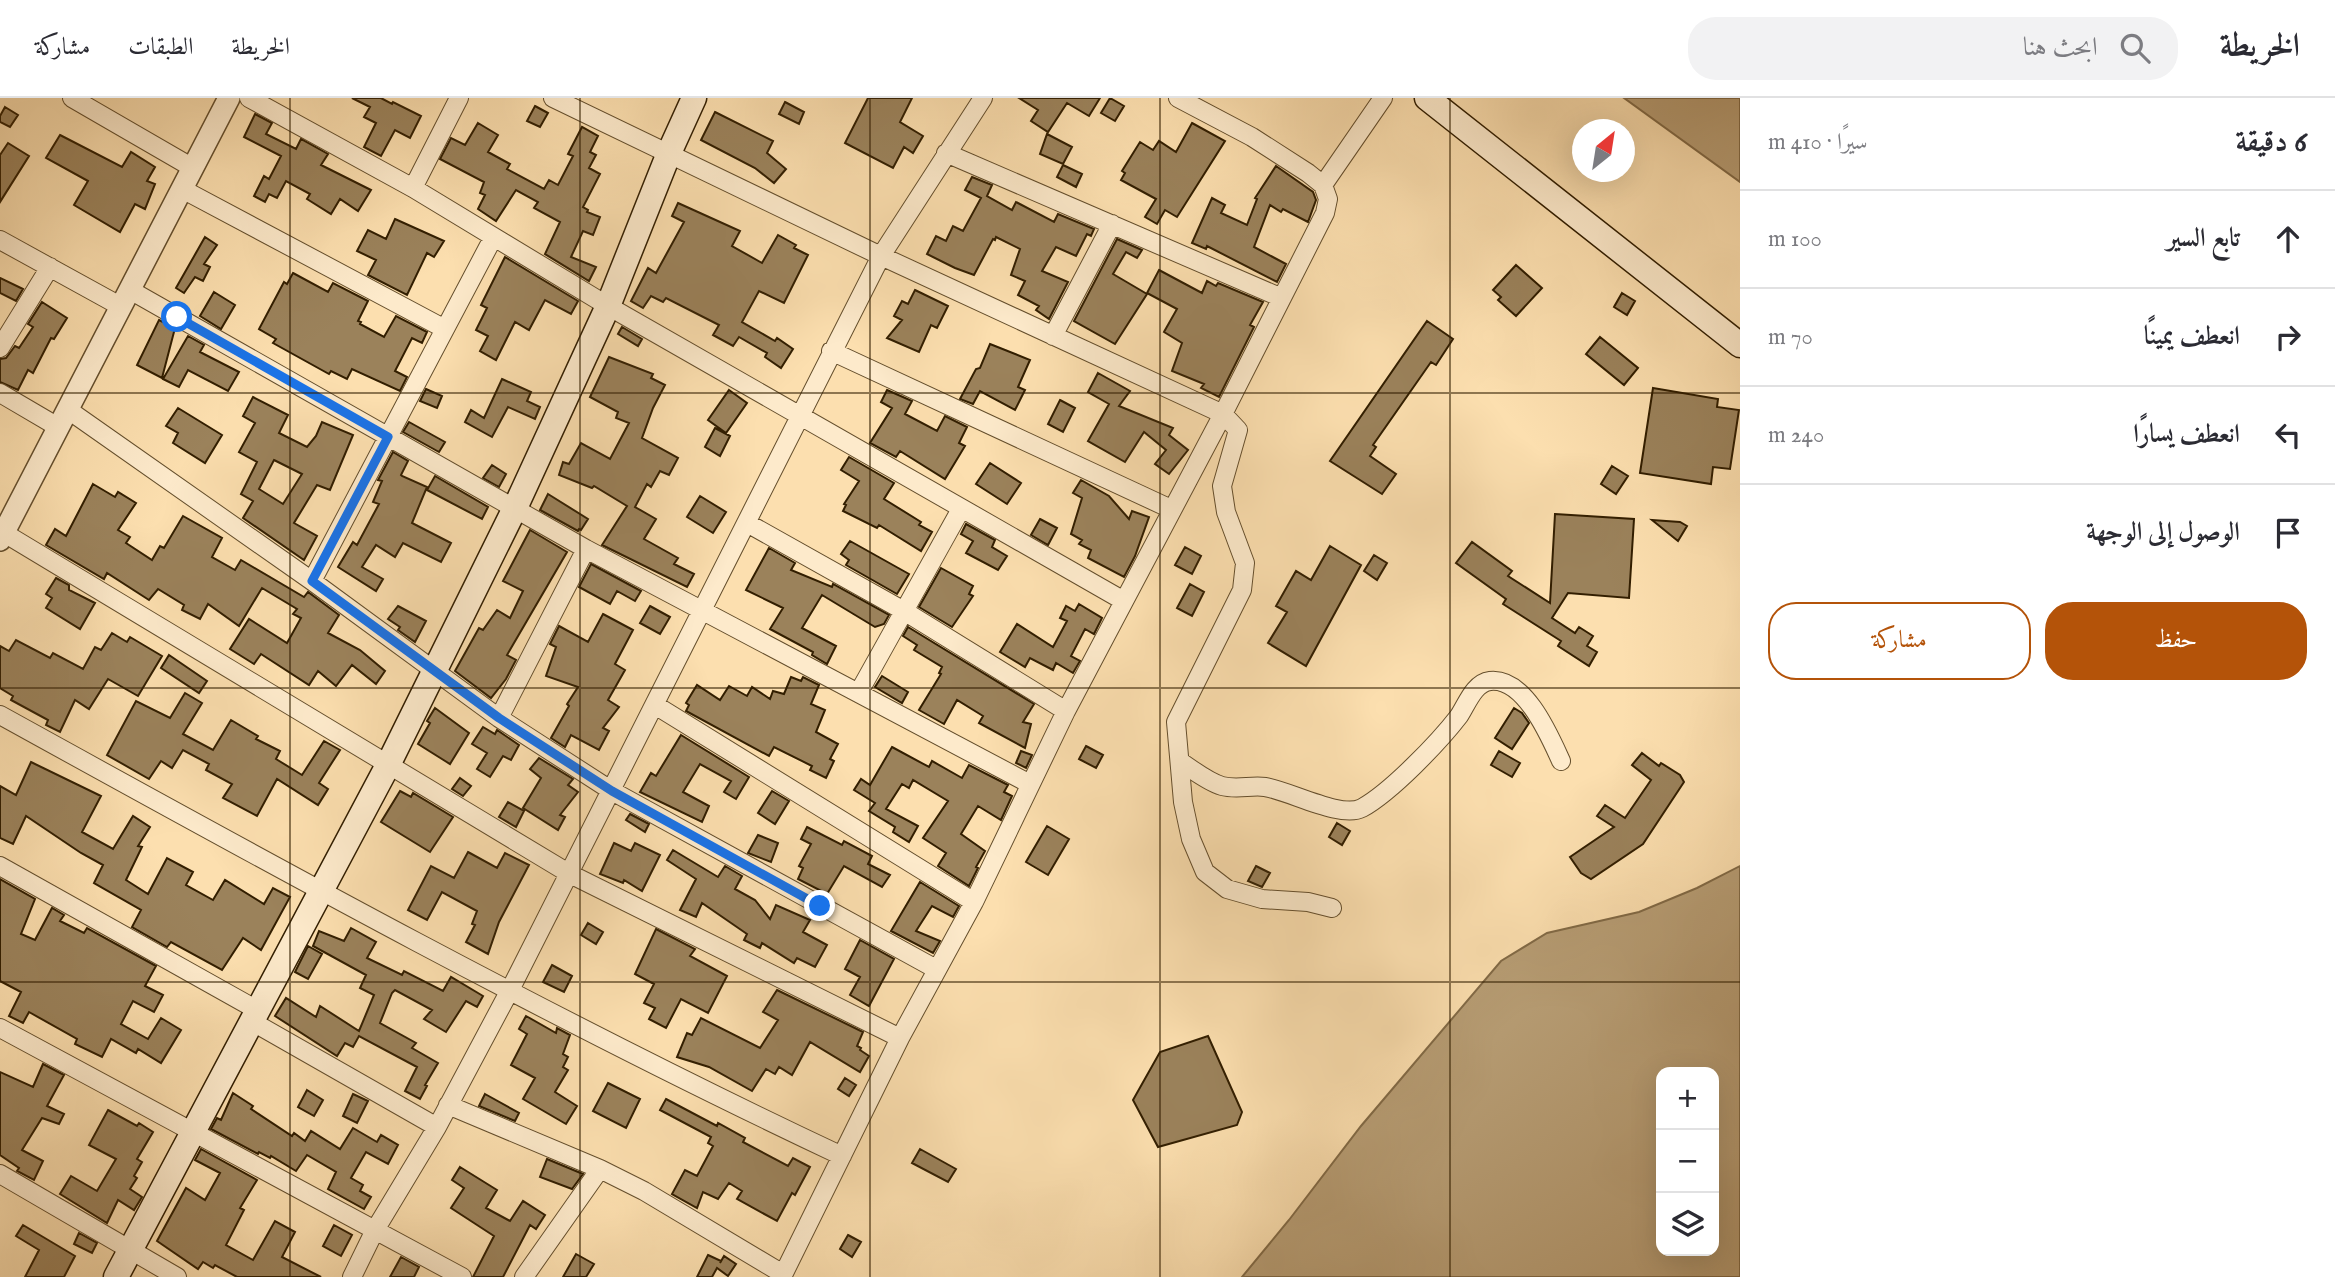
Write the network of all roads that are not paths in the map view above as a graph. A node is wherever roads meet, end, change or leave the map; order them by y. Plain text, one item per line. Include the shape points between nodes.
1 (72, 98) edge
2 (229, 98) edge
3 (249, 98) edge
4 (459, 98) edge
5 (553, 98) edge
6 (694, 98) edge
7 (983, 98) edge
8 (1178, 98) edge
9 (1384, 98) edge
10 (1427, 98) edge
11 (669, 153) junction
12 (946, 153) junction
13 (193, 168) junction
14 (1323, 186) junction
15 (413, 188) junction
16 (183, 189) junction
17 (1112, 224) junction
18 (493, 238) junction
19 (0, 240) edge
20 (881, 256) junction
21 (50, 267) junction
22 (125, 298) junction
23 (1282, 298) junction
24 (608, 306) junction
25 (445, 329) junction
26 (1054, 336) junction
27 (1740, 345) edge
28 (0, 348) edge
29 (831, 351) junction
30 (0, 393) edge
31 (1223, 414) junction
32 (802, 415) junction
33 (63, 418) junction
34 (388, 437) junction
35 (514, 508) junction
36 (961, 509) junction
37 (1171, 509) junction
38 (747, 523) junction
39 (3, 528) edge
40 (586, 549) junction
41 (312, 581) junction
42 (1124, 601) junction
43 (904, 611) junction
44 (702, 612) junction
45 (434, 671) junction
46 (859, 692) junction
47 (655, 705) junction
48 (1066, 710) junction
49 (0, 715) edge
50 (499, 718) junction
51 (1561, 761) dead end
52 (1181, 762) junction
53 (388, 765) junction
54 (1030, 783) junction
55 (612, 791) junction
56 (0, 866) edge
57 (570, 874) junction
58 (322, 892) junction
59 (974, 902) junction
60 (1332, 908) dead end
61 (936, 970) junction
62 (510, 990) junction
63 (254, 1015) junction
64 (0, 1028) edge
65 (900, 1038) junction
66 (449, 1105) junction
67 (437, 1127) junction
68 (192, 1131) junction
69 (842, 1156) junction
70 (600, 1169) junction
71 (0, 1174) edge
72 (375, 1230) junction
73 (130, 1250) junction
74 (783, 1275) edge
75 (116, 1277) edge
76 (177, 1277) edge
77 (352, 1277) edge
78 (462, 1277) edge
79 (524, 1277) edge

1 - 13 street
2 - 13 street
3 - 15 street
4 - 15 street
5 - 11 street
6 - 11 main road
7 - 12 street
8 - 14 street via 1252,137
9 - 14 street
10 - 27 main road
11 - 20 street
11 - 24 main road
12 - 17 street
12 - 20 street
13 - 16 street
14 - 23 street via 1328,199 1325,214
15 - 18 street
16 - 22 street
16 - 25 street
17 - 23 street
17 - 26 street
18 - 24 street
18 - 25 street
19 - 21 street
20 - 26 street
20 - 29 street
21 - 22 street
21 - 28 street
22 - 33 street
22 - 34 street
23 - 31 street
24 - 32 street
24 - 35 main road
25 - 34 street
26 - 31 street
29 - 32 street
29 - 37 street
30 - 33 street
31 - 37 street
31 - 52 street via 1238,430 1222,486 1226,512 1245,564 1242,590 1176,722
32 - 36 street
32 - 38 street
33 - 39 street
33 - 41 street
34 - 35 street
34 - 41 street
35 - 40 street
35 - 45 main road
36 - 42 street
36 - 43 street
37 - 42 street
38 - 43 street
38 - 44 street
39 - 53 street
40 - 44 street
40 - 50 street
41 - 45 street
42 - 48 street
43 - 46 street
43 - 48 street
44 - 46 street
44 - 47 street
45 - 50 street
45 - 53 main road
46 - 54 street
47 - 55 street
47 - 59 street
48 - 54 street
49 - 58 street
50 - 55 street
51 - 52 street via 1533,706 1507,685 1490,681 1478,687 1425,754 1360,809 1338,811 1263,787 1219,785
52 - 60 street via 1191,839 1205,872 1227,889 1262,900
53 - 57 street
53 - 58 main road
54 - 59 street
55 - 57 street
55 - 61 street
56 - 63 street
57 - 62 street
57 - 65 street
58 - 62 street
58 - 63 main road
59 - 61 street
61 - 65 street
62 - 66 street
62 - 69 street
63 - 67 street
63 - 68 main road
64 - 68 street
65 - 69 street
66 - 67 street
66 - 70 street
67 - 72 street
68 - 72 street
68 - 73 main road
69 - 74 street
70 - 74 street
70 - 79 street
71 - 73 street
72 - 77 street
72 - 78 street
73 - 75 main road
73 - 76 street

